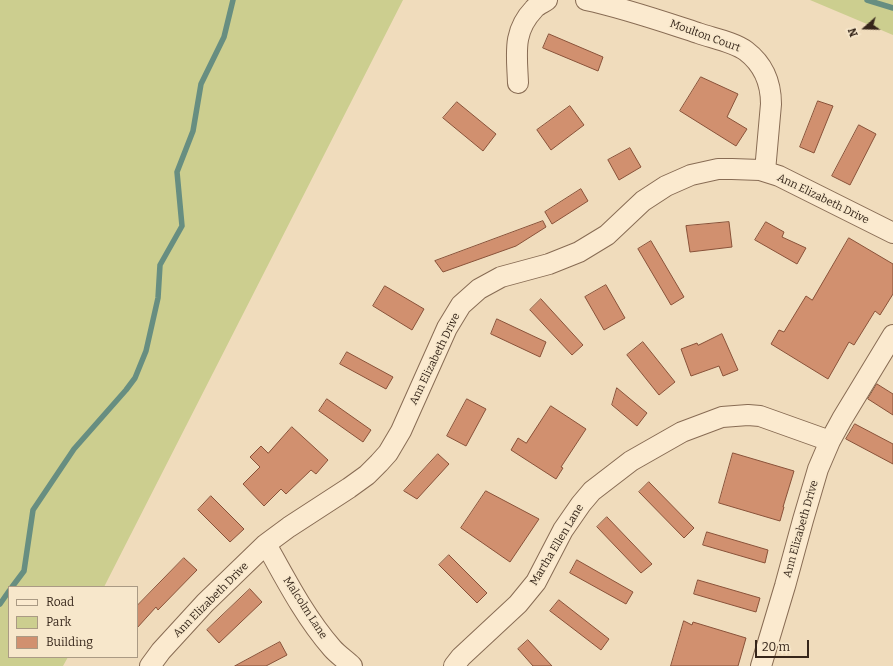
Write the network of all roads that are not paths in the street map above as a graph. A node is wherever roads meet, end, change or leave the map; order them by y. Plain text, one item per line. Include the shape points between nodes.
1 (547, 0) edge
2 (586, 0) edge
3 (518, 83) dead end
4 (765, 171) junction
5 (893, 233) edge
6 (893, 335) edge
7 (830, 441) junction
8 (266, 544) junction
9 (150, 666) edge
10 (352, 666) edge
11 (454, 666) edge
12 (761, 666) edge

1 - 3 street via 534,8 523,23 517,40
2 - 4 street, Moulton Court via 730,43 745,51 758,63 767,78 771,95
4 - 5 street, Ann Elizabeth Drive
4 - 8 street, Ann Elizabeth Drive via 732,169 691,175 666,186 643,201 607,235 579,252 549,264 500,277 479,289 461,305 447,328 401,431 388,453 367,475
6 - 7 street, Ann Elizabeth Drive
7 - 11 street, Martha Ellen Lane via 760,416 722,417 682,432 631,461 592,491 563,530 536,582 518,604
7 - 12 street, Ann Elizabeth Drive via 818,469
8 - 9 street, Ann Elizabeth Drive via 205,603
8 - 10 street, Malcolm Lane via 315,627 333,649

